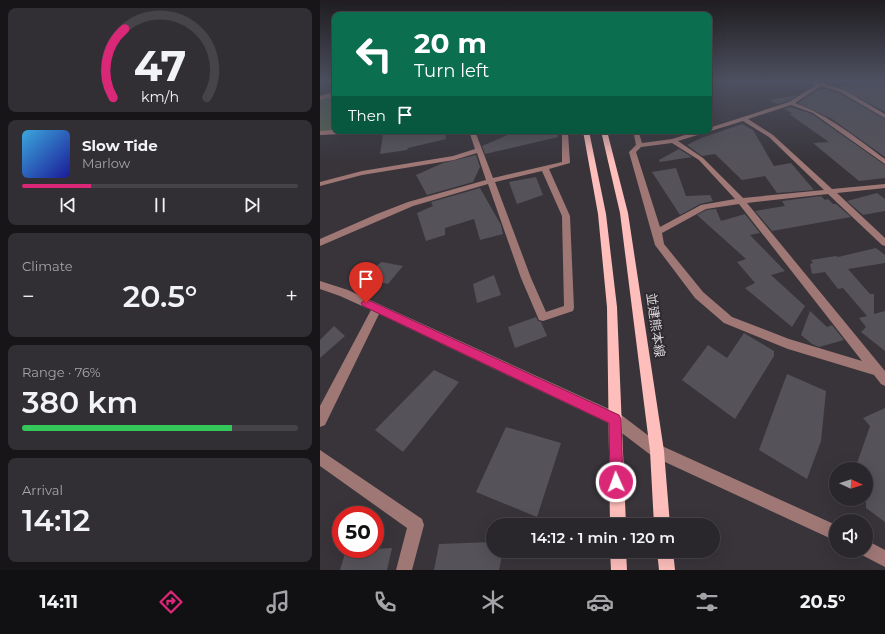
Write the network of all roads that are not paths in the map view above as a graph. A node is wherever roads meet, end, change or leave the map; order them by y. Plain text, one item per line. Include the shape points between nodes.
1 (777, 108) edge
2 (803, 108) edge
3 (871, 108) edge
4 (885, 116) edge
5 (744, 119) junction
6 (712, 129) edge
7 (332, 132) edge
8 (320, 133) edge
9 (473, 134) edge
10 (565, 134) edge
11 (587, 134) edge
12 (605, 134) edge
13 (637, 134) edge
14 (695, 134) edge
15 (673, 141) junction
16 (639, 145) junction
17 (480, 150) junction
18 (885, 162) edge
19 (545, 169) junction
20 (490, 180) junction
21 (320, 184) edge
22 (885, 186) edge
23 (831, 192) junction
24 (741, 201) junction
25 (657, 232) junction
26 (320, 243) edge
27 (885, 243) edge
28 (320, 285) edge
29 (377, 308) junction
30 (883, 375) edge
31 (615, 419) junction
32 (320, 420) edge
33 (657, 451) junction
34 (320, 457) edge
35 (618, 518) edge
36 (662, 518) edge
37 (829, 530) edge
38 (873, 552) edge
39 (618, 558) edge
40 (666, 558) edge
41 (885, 559) edge
42 (404, 570) edge
43 (619, 570) edge
44 (667, 570) edge

1 - 5 street
2 - 18 street via 841,129
3 - 4 street
5 - 6 street
5 - 23 street via 771,136
7 - 8 street
9 - 17 street
10 - 19 street via 566,163
11 - 31 main road via 602,214 612,307
12 - 33 main road, 並建熊本線 via 624,213
13 - 16 street
14 - 15 street
15 - 16 street
15 - 24 street via 701,159
16 - 25 street via 632,152
17 - 20 street
17 - 21 street via 454,158 362,173
19 - 20 street
19 - 20 street via 566,216 569,308 543,317
20 - 26 street via 389,212
22 - 23 street
23 - 24 street
23 - 27 street
24 - 25 street via 704,207
24 - 30 street
25 - 30 street via 660,245 699,295 728,320 788,344
28 - 29 street
29 - 31 street
29 - 32 street
31 - 33 street
31 - 35 main road
33 - 36 main road, 並建熊本線
33 - 37 street
34 - 42 street via 416,526
38 - 41 street
39 - 43 main road
40 - 44 main road

